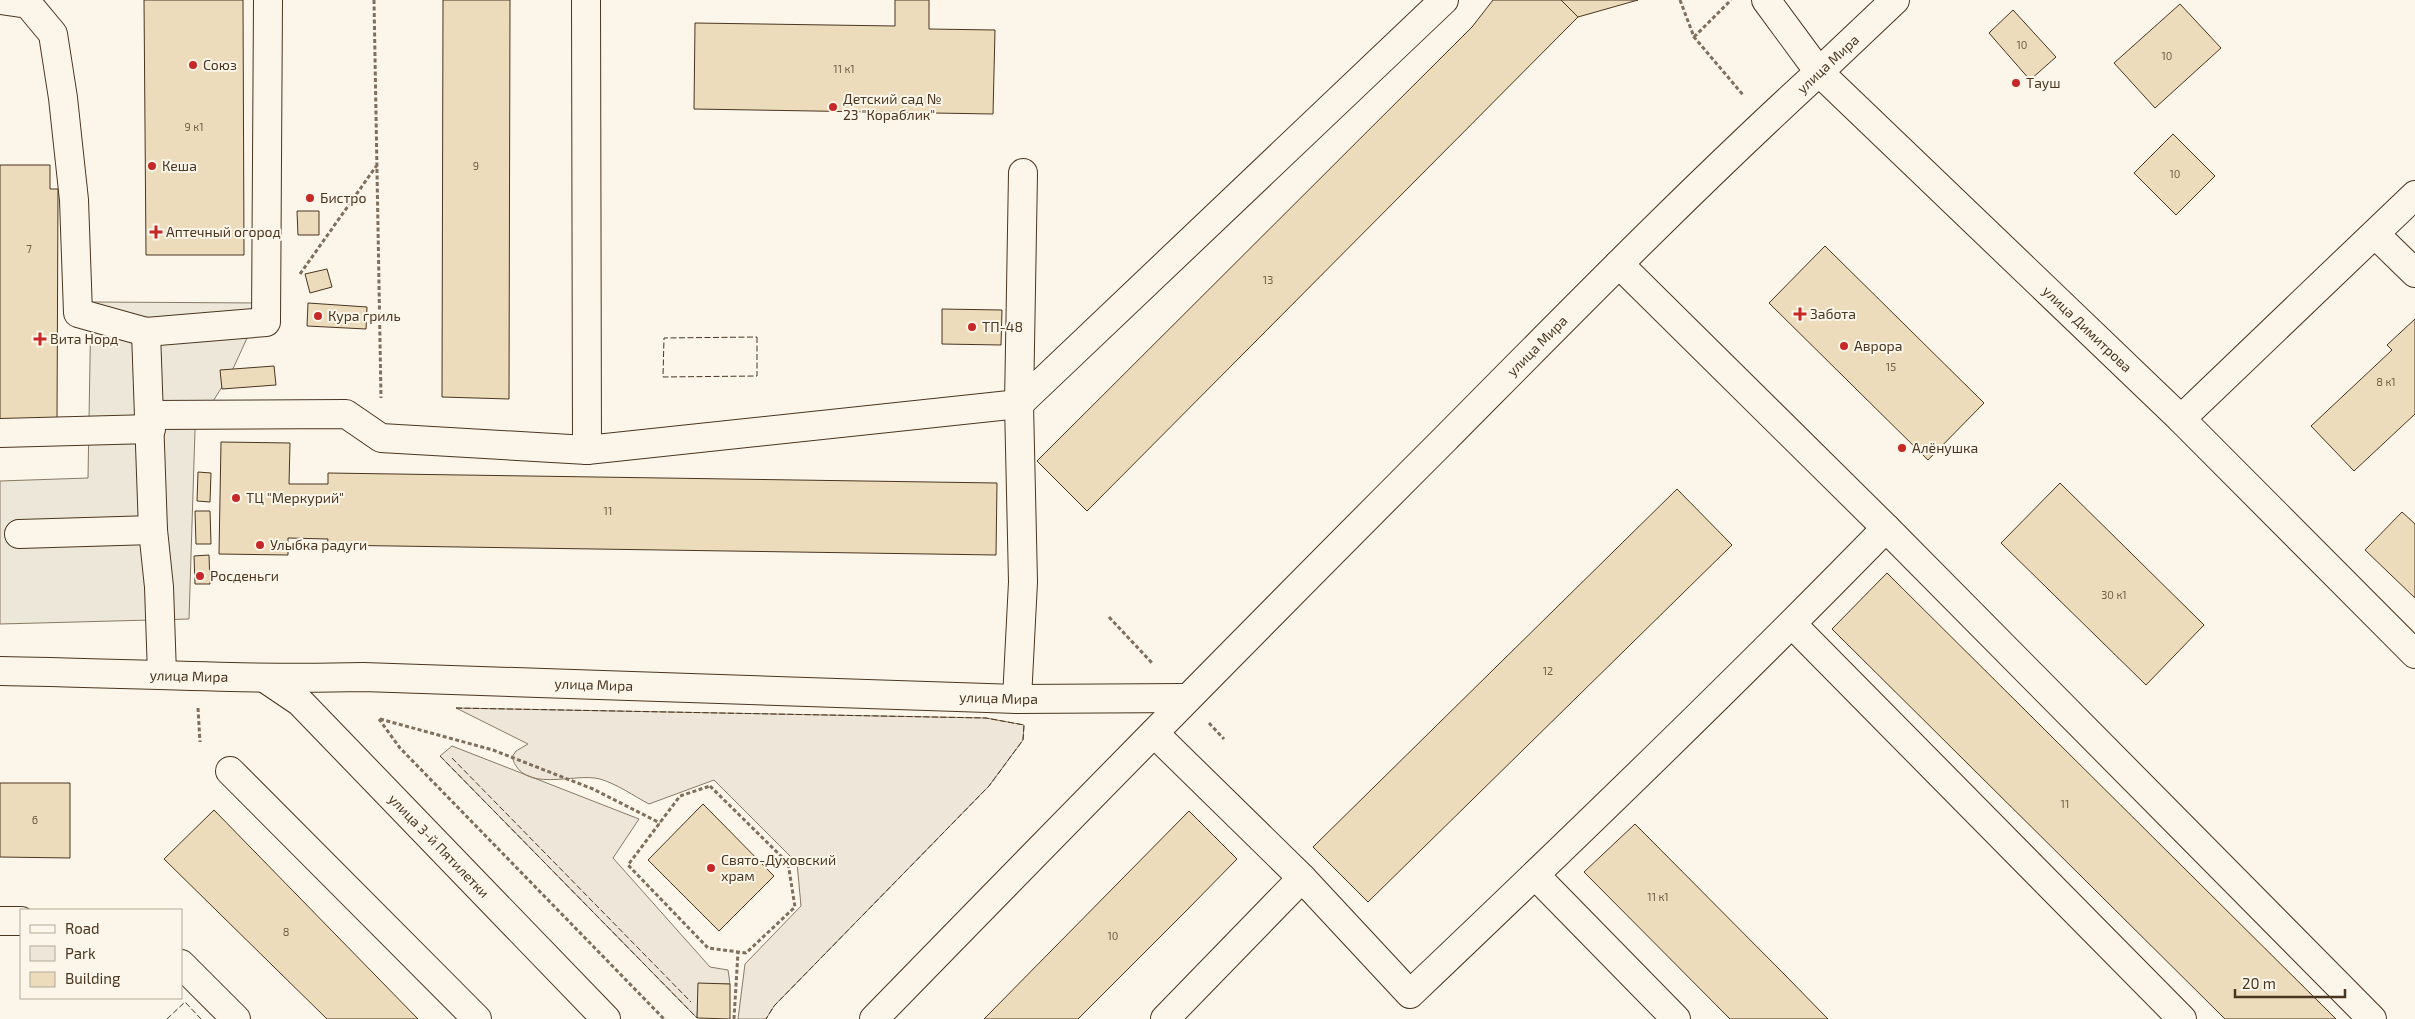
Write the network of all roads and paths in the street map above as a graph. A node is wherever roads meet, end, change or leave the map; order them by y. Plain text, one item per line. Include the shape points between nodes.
1 (1, 0) edge
2 (268, 0) edge
3 (374, 0) edge
4 (586, 0) edge
5 (1444, 0) edge
6 (1680, 0) edge
7 (1731, 0) edge
8 (1766, 0) edge
9 (1895, 0) edge
10 (1819, 72) junction
11 (377, 164) junction
12 (1022, 173) dead end
13 (2415, 195) edge
14 (2375, 234) junction
15 (1619, 264) junction
16 (2415, 273) edge
17 (266, 322) junction
18 (146, 332) junction
19 (1019, 404) junction
20 (2181, 419) junction
21 (150, 422) junction
22 (0, 433) edge
23 (381, 438) junction
24 (587, 450) junction
25 (1886, 528) junction
26 (153, 530) junction
27 (18, 534) dead end
28 (1792, 624) junction
29 (2415, 654) edge
30 (0, 671) edge
31 (162, 674) junction
32 (266, 679) junction
33 (1186, 698) junction
34 (1017, 699) junction
35 (1154, 733) junction
36 (230, 771) dead end
37 (660, 823) junction
38 (1535, 875) junction
39 (1302, 878) junction
40 (0, 921) edge
41 (20, 921) edge
42 (738, 952) junction
43 (182, 965) edge
44 (236, 1019) edge
45 (477, 1019) edge
46 (606, 1019) edge
47 (664, 1019) edge
48 (734, 1019) edge
49 (874, 1019) edge
50 (1165, 1019) edge
51 (1676, 1019) edge
52 (2182, 1019) edge
53 (2372, 1019) edge

1 - 18 main road via 28,4 53,34 74,200 78,313
2 - 17 main road
3 - 11 path
4 - 24 main road
5 - 19 main road
6 - 7 path via 1694,38
8 - 10 main road, улица Димитрова
9 - 10 main road, улица Мира
10 - 15 main road, улица Мира
10 - 20 main road, улица Димитрова
11 - 17 path
11 - 23 path
12 - 19 main road
13 - 14 main road
14 - 16 main road
14 - 20 main road
15 - 25 main road
15 - 33 main road, улица Мира
17 - 18 main road
18 - 21 main road
19 - 24 main road
19 - 34 main road via 1023,582
20 - 29 main road, улица Димитрова
21 - 22 main road
21 - 23 main road via 346,414
21 - 26 main road
23 - 24 main road
25 - 28 main road
25 - 53 main road
26 - 27 main road
26 - 31 main road
28 - 38 main road
28 - 52 main road
30 - 31 main road, улица Мира
31 - 32 main road, улица Мира
32 - 34 main road, улица Мира via 373,678
32 - 46 main road, улица 3-й Пятилетки via 300,702
33 - 34 main road, улица Мира
33 - 35 main road, улица Мира
35 - 39 main road
35 - 49 main road, улица Мира
36 - 45 main road
37 - 42 path via 628,864 708,948
37 - 42 path via 680,796 710,786 788,863 795,907 746,953
37 - 47 path via 593,789 493,750 380,719 400,748
38 - 39 main road via 1410,994
38 - 51 main road
39 - 50 main road
40 - 41 main road
42 - 48 path
43 - 44 main road

